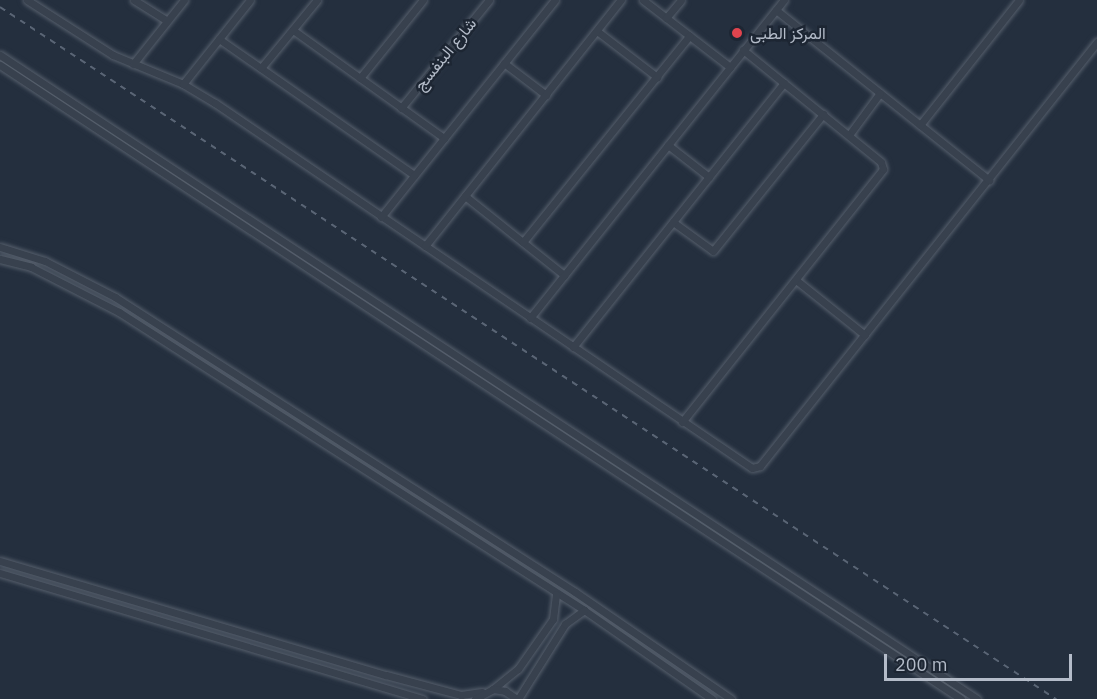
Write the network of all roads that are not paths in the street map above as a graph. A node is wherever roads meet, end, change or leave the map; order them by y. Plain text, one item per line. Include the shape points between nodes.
1 (27, 0) edge
2 (134, 0) edge
3 (184, 0) edge
4 (250, 0) edge
5 (317, 0) edge
6 (423, 0) edge
7 (489, 0) edge
8 (555, 0) edge
9 (621, 0) edge
10 (643, 0) edge
11 (681, 0) edge
12 (784, 0) edge
13 (1019, 0) edge
14 (776, 10) junction
15 (666, 18) junction
16 (167, 21) junction
17 (292, 30) junction
18 (597, 30) junction
19 (689, 36) junction
20 (219, 39) junction
21 (1097, 42) edge
22 (744, 50) junction
23 (0, 55) edge
24 (504, 63) junction
25 (132, 64) junction
26 (0, 65) edge
27 (730, 67) junction
28 (261, 68) junction
29 (657, 77) junction
30 (360, 78) junction
31 (784, 83) junction
32 (183, 84) junction
33 (880, 93) junction
34 (546, 95) junction
35 (402, 108) junction
36 (823, 114) junction
37 (920, 125) junction
38 (849, 135) junction
39 (444, 138) junction
40 (668, 146) junction
41 (414, 175) junction
42 (709, 177) junction
43 (989, 180) junction
44 (465, 196) junction
45 (381, 216) junction
46 (673, 222) junction
47 (523, 242) junction
48 (425, 246) junction
49 (0, 247) edge
50 (0, 259) edge
51 (564, 275) junction
52 (796, 280) junction
53 (93, 285) junction
54 (87, 295) junction
55 (530, 318) junction
56 (865, 335) junction
57 (573, 347) junction
58 (682, 422) junction
59 (497, 542) junction
60 (490, 551) junction
61 (0, 561) edge
62 (0, 573) edge
63 (556, 594) junction
64 (584, 610) junction
65 (616, 621) junction
66 (610, 630) junction
67 (386, 675) junction
68 (381, 686) junction
69 (493, 689) junction
70 (482, 692) junction
71 (423, 699) edge
72 (475, 699) edge
73 (517, 699) edge
74 (712, 699) edge
75 (731, 699) edge
76 (961, 699) edge
77 (977, 699) edge

1 - 25 street
2 - 16 street
3 - 16 street
4 - 20 street
5 - 17 street
6 - 30 street
7 - 35 street, شارع البنفسج
8 - 24 street
9 - 18 street
10 - 15 street
11 - 15 street
12 - 14 street
13 - 37 street
14 - 22 street
14 - 33 street
15 - 19 street
16 - 25 street
17 - 28 street
17 - 30 street
18 - 29 street
18 - 34 street
19 - 27 street
19 - 29 street
20 - 28 street
20 - 32 street
21 - 43 street
22 - 27 street
22 - 31 street
23 - 77 street
24 - 34 street
24 - 39 street
25 - 32 street
26 - 76 street
27 - 40 street
28 - 41 street
29 - 47 street
30 - 35 street
31 - 36 street
31 - 42 street
32 - 45 street
33 - 37 street
33 - 38 street
34 - 44 street
35 - 39 street
36 - 38 street
36 - 46 street via 714,251
37 - 43 street
38 - 52 street via 881,162 883,169
39 - 41 street
40 - 42 street
40 - 51 street
41 - 45 street
42 - 46 street
43 - 56 street
44 - 47 street
44 - 48 street
45 - 48 street
46 - 57 street
47 - 51 street
48 - 55 street
49 - 53 street via 34,257
50 - 54 street via 31,267
51 - 55 street
52 - 56 street
52 - 58 street
53 - 54 street
53 - 59 street
54 - 60 street
55 - 57 street
56 - 58 street via 757,467 749,467
57 - 58 street
59 - 60 street
59 - 65 street
60 - 63 street
61 - 67 street
62 - 68 street
63 - 64 street
63 - 69 street via 553,619 519,669
64 - 66 street
64 - 73 street via 565,624
65 - 66 street
65 - 75 street
66 - 74 street
67 - 68 street
67 - 70 street via 460,695
68 - 71 street
69 - 70 street
69 - 73 street via 506,691
70 - 72 street

